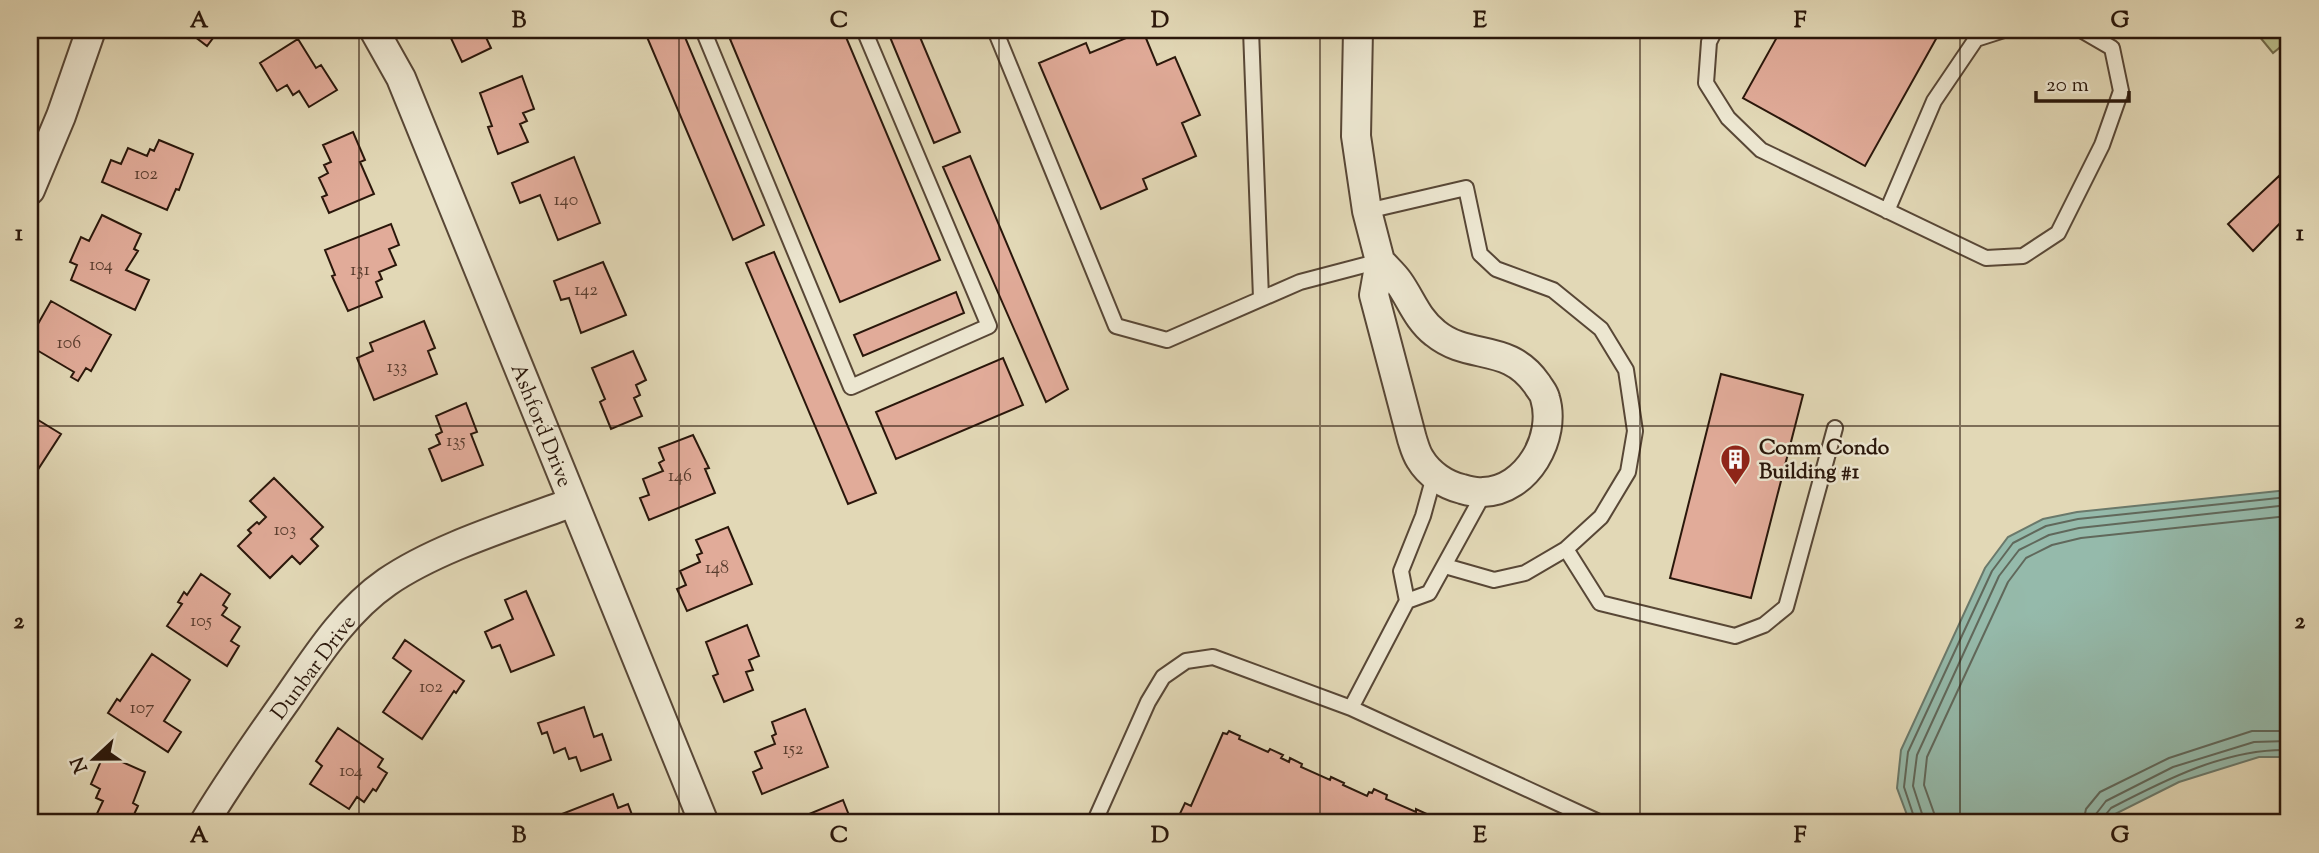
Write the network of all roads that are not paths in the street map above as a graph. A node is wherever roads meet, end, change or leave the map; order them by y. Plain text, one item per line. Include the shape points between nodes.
1 (91, 30) edge
2 (374, 30) edge
3 (703, 30) edge
4 (864, 30) edge
5 (995, 30) edge
6 (1251, 30) edge
7 (1358, 30) edge
8 (1715, 30) edge
9 (2004, 30) edge
10 (2081, 30) edge
11 (30, 190) edge
12 (1367, 211) junction
13 (1886, 211) junction
14 (1380, 261) junction
15 (1261, 298) junction
16 (1835, 428) dead end
17 (1434, 476) junction
18 (1484, 492) junction
19 (573, 502) junction
20 (1566, 549) junction
21 (1445, 566) junction
22 (1407, 601) junction
23 (1351, 708) junction
24 (204, 823) edge
25 (705, 823) edge
26 (1094, 823) edge
27 (1601, 823) edge

1 - 11 street
2 - 19 street, Ashford Drive via 401,78
3 - 4 lane via 851,387 989,326
5 - 15 lane via 1116,326 1167,340
6 - 15 lane
7 - 12 street via 1356,136
8 - 13 lane via 1709,42 1706,83 1728,118 1761,150
9 - 13 lane via 1976,39 1934,102
10 - 13 lane via 2112,48 2121,91 2102,145 2058,233 2023,256 1986,258
12 - 14 street
12 - 20 lane via 1465,188 1480,254 1496,270 1553,290 1601,329 1626,370 1635,431 1628,472 1601,517
14 - 15 lane via 1300,282
14 - 17 street via 1374,295 1395,380 1420,459
14 - 18 street via 1436,335 1465,349 1511,359 1531,375 1545,396 1549,422 1532,465 1518,479
16 - 20 lane via 1786,607 1764,625 1735,636 1600,603
17 - 18 street via 1453,487
17 - 22 lane via 1402,572
18 - 21 lane
19 - 24 street, Dunbar Drive via 427,559 386,582 351,613 322,648
19 - 25 street, Ashford Drive
20 - 21 lane via 1525,573 1494,580
21 - 22 lane via 1429,593
22 - 23 lane
23 - 26 lane via 1213,657 1186,661 1163,677 1148,702
23 - 27 lane

